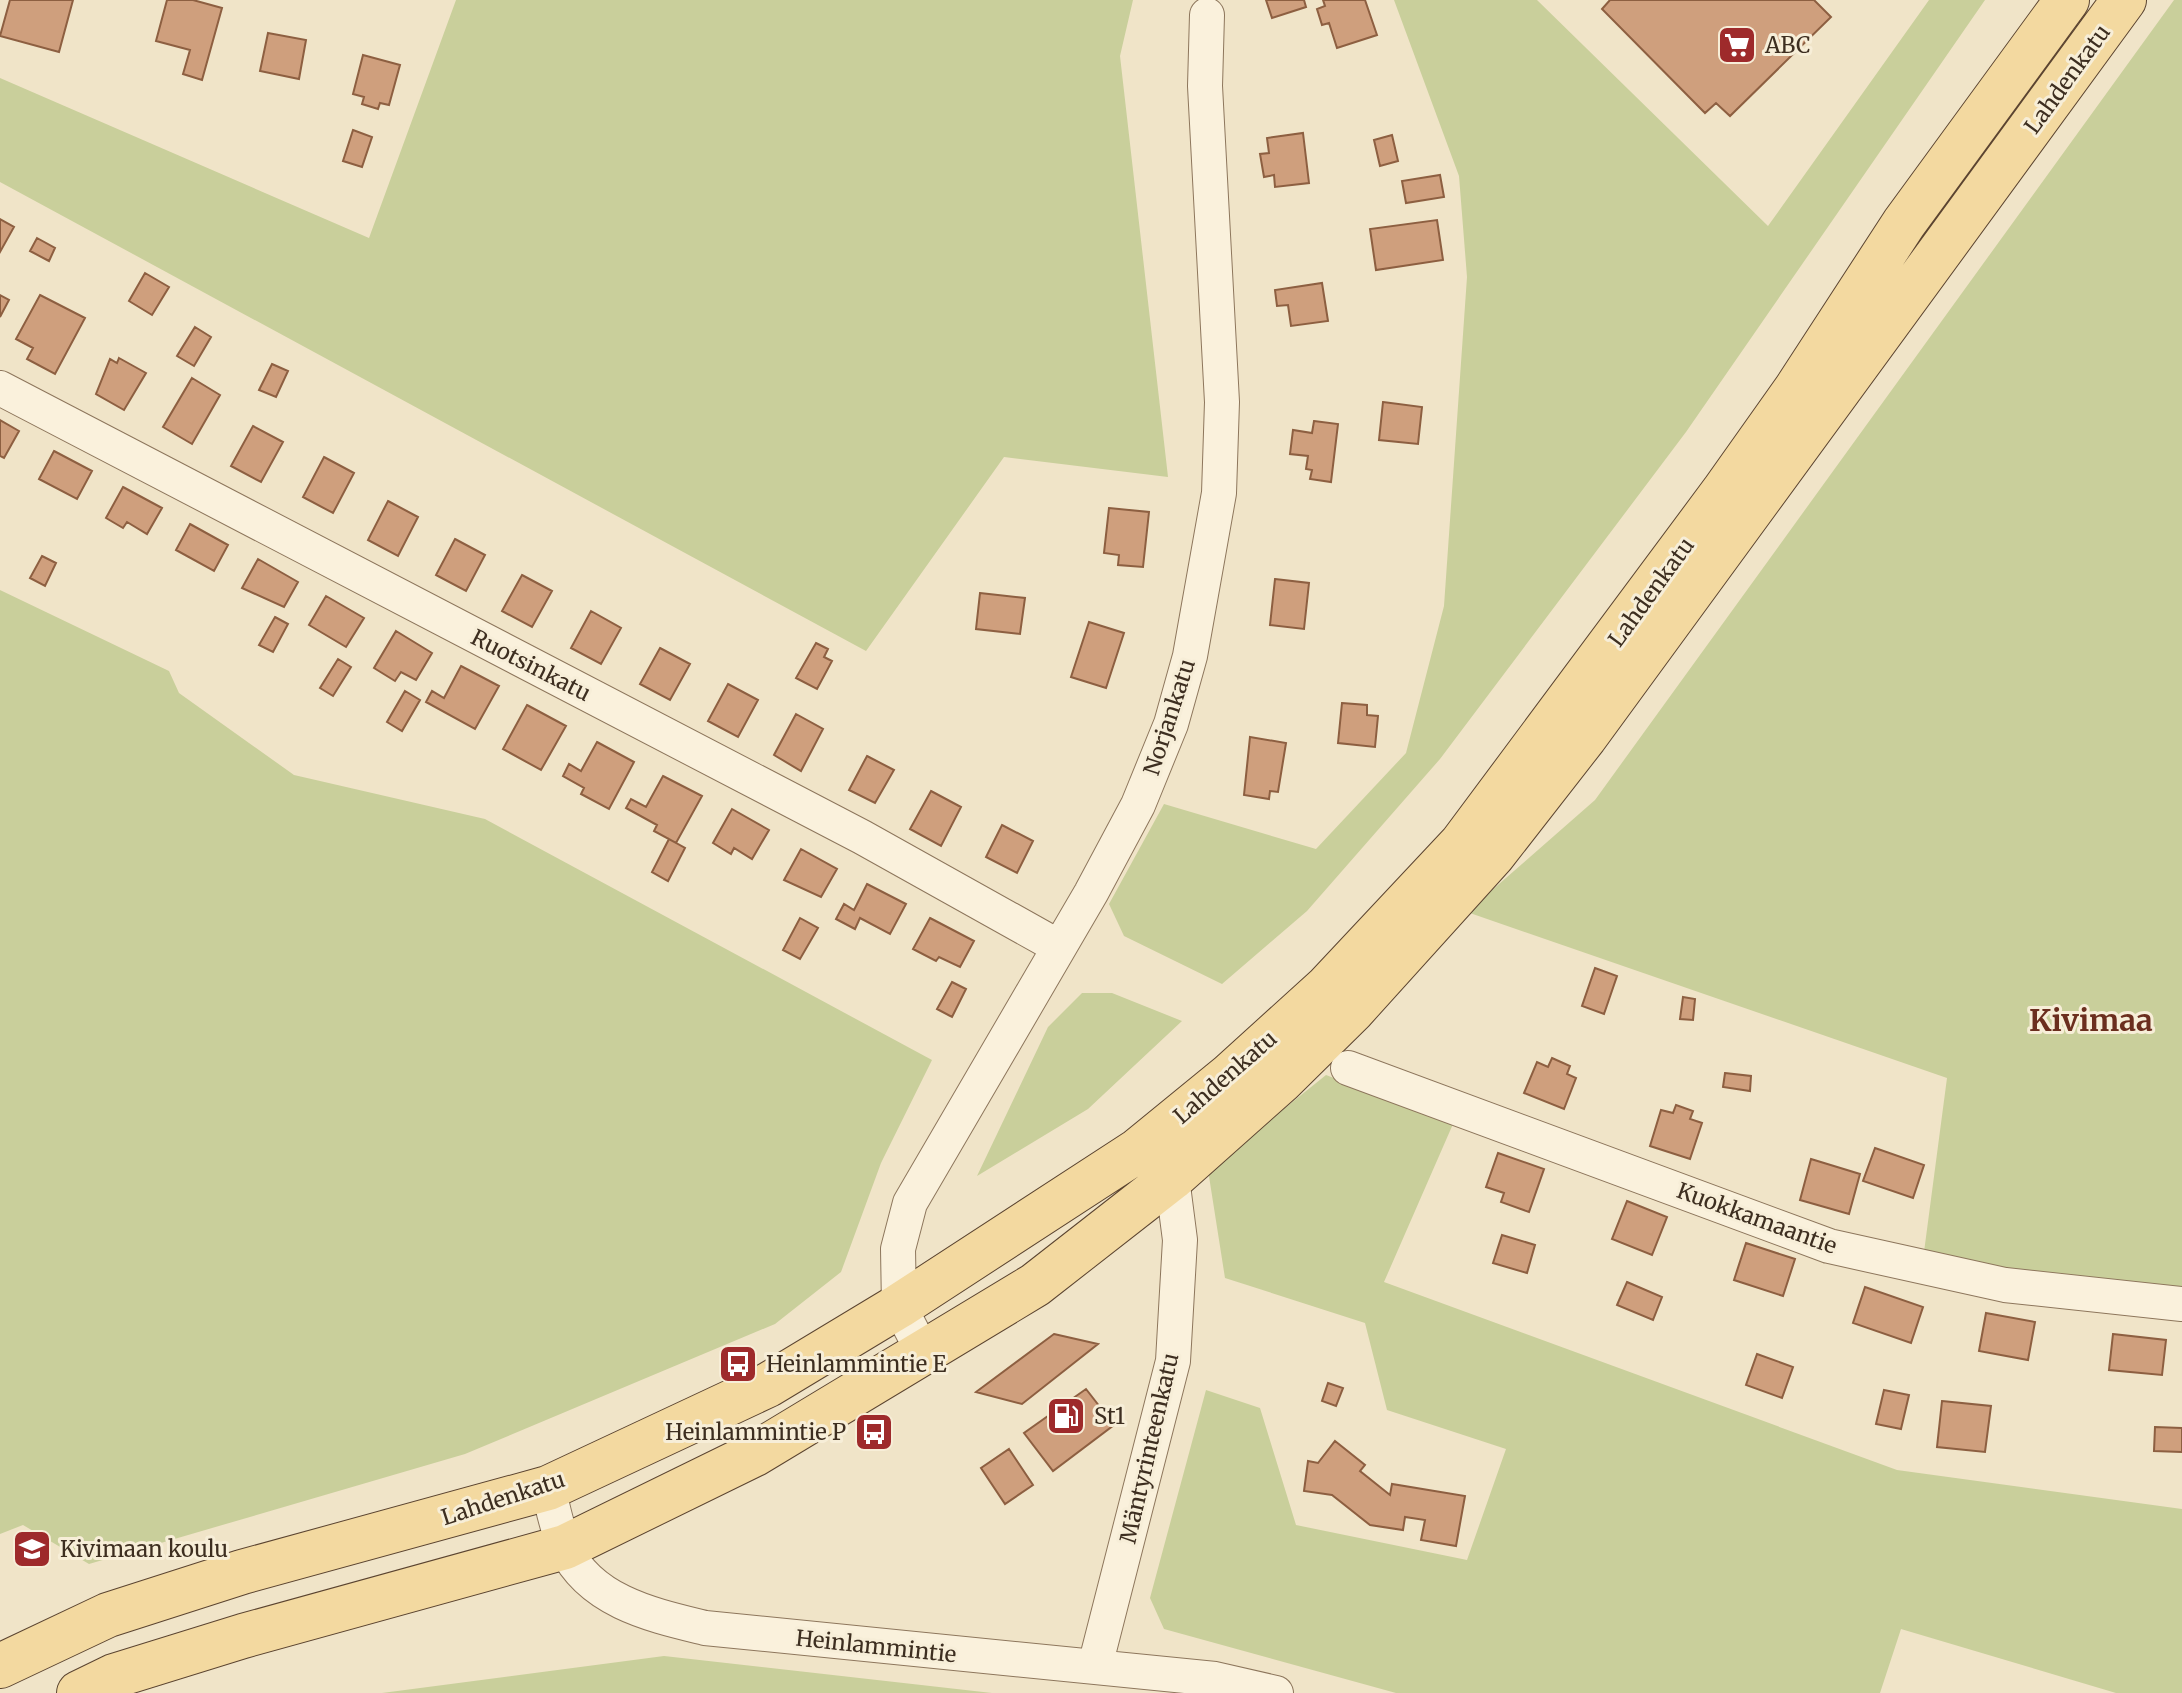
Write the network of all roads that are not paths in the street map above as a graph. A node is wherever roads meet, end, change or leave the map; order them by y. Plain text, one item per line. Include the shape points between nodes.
1 (2067, 0) edge
2 (2124, 0) edge
3 (1207, 15) dead end
4 (0, 388) edge
5 (1059, 947) junction
6 (1340, 998) junction
7 (1348, 1068) dead end
8 (1172, 1178) junction
9 (2182, 1304) edge
10 (899, 1306) junction
11 (923, 1352) junction
12 (548, 1488) junction
13 (565, 1547) junction
14 (0, 1666) edge
15 (1095, 1666) junction
16 (79, 1693) edge
17 (1276, 1693) edge

1 - 6 main road, Lahdenkatu via 1904,223 1796,389 1624,630
2 - 6 main road, Lahdenkatu via 1493,855
3 - 5 street, Norjankatu via 1205,86 1222,402 1219,493 1206,580 1171,724 1138,805
4 - 5 street, Ruotsinkatu via 835,823
5 - 10 street, Norjankatu via 910,1203 898,1249
6 - 8 main road, Lahdenkatu via 1281,1081
6 - 10 main road, Lahdenkatu via 1230,1075 1137,1151
7 - 9 street, Kuokkamaantie via 1829,1246 2005,1285
8 - 11 main road, Lahdenkatu via 1035,1285
8 - 15 street, Mäntyrinteenkatu via 1180,1240 1173,1361
10 - 11 street, Norjankatu
10 - 12 main road, Lahdenkatu via 768,1385
11 - 13 main road, Lahdenkatu via 755,1454
12 - 13 street, Heinlammintie
12 - 14 main road, Lahdenkatu via 242,1572 108,1615
13 - 15 street, Heinlammintie via 584,1576 610,1597 644,1613 705,1628
13 - 16 main road, Lahdenkatu via 243,1636 114,1676
15 - 17 street, Heinlammintie via 1215,1679

